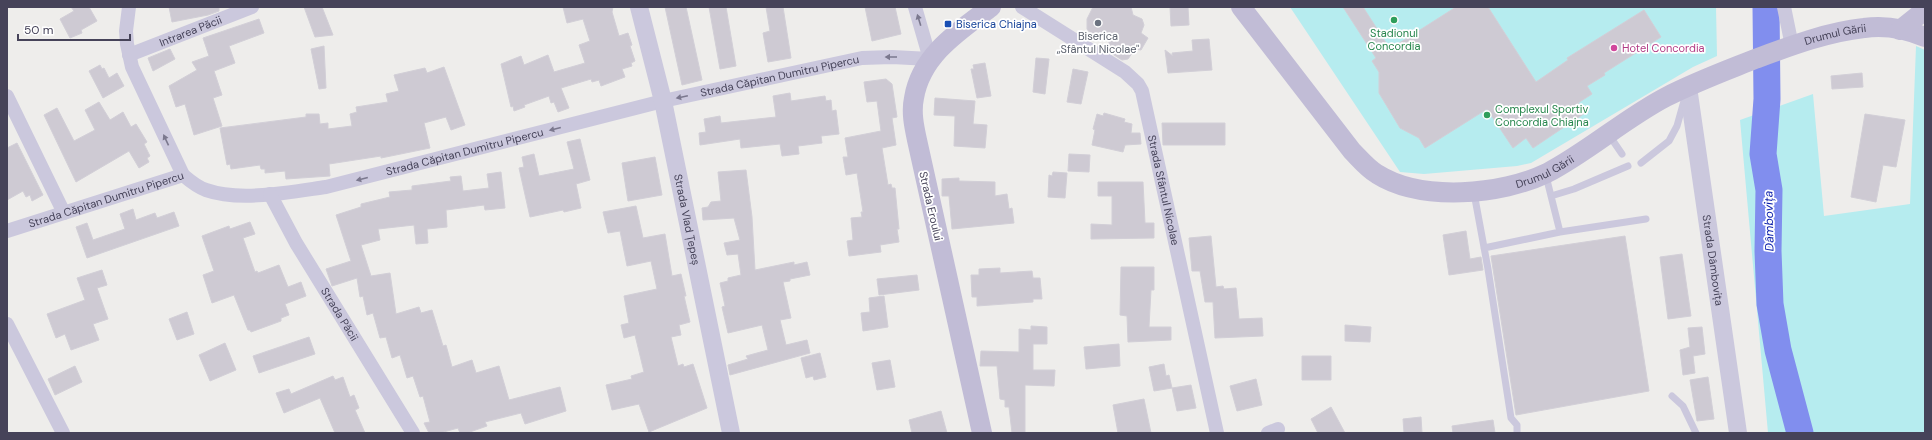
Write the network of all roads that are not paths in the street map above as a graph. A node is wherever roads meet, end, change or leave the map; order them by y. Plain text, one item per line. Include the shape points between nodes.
1 (129, 7) edge
2 (252, 7) edge
3 (639, 7) edge
4 (915, 7) edge
5 (991, 7) edge
6 (1022, 7) edge
7 (1241, 7) edge
8 (1784, 7) edge
9 (1925, 10) edge
10 (1900, 30) junction
11 (1925, 37) edge
12 (1789, 47) junction
13 (129, 54) junction
14 (930, 59) junction
15 (1688, 87) junction
16 (7, 96) edge
17 (663, 101) junction
18 (1608, 134) junction
19 (1622, 154) dead end
20 (1641, 163) dead end
21 (1628, 166) dead end
22 (1545, 174) junction
23 (183, 175) junction
24 (1473, 191) junction
25 (270, 194) junction
26 (1551, 196) junction
27 (64, 213) junction
28 (1646, 219) dead end
29 (7, 231) edge
30 (1560, 232) junction
31 (1484, 248) junction
32 (7, 324) edge
33 (1672, 396) dead end
34 (64, 433) edge
35 (413, 433) edge
36 (732, 433) edge
37 (982, 433) edge
38 (1217, 433) edge
39 (1517, 433) edge
40 (1696, 433) edge
41 (1738, 433) edge

1 - 13 street via 126,31
2 - 13 street, Intrarea Păcii
3 - 17 street, Strada Vlad Țepeș
14 -> 4 street
5 - 14 main road, Strada Eroului via 943,44
6 - 38 street, Strada Sfântul Nicolae via 1125,72 1142,91
7 - 24 main road, Drumul Gării via 1364,164 1403,186 1434,191
8 - 12 street
9 - 10 main road
10 - 11 main road, Drumul Gării
10 - 12 main road, Drumul Gării via 1864,28 1844,31
12 - 15 main road, Drumul Gării
23 -> 13 street
14 -> 17 street, Strada Căpitan Dumitru Pipercu via 862,58
14 - 37 main road, Strada Eroului via 917,85 913,115
15 - 18 main road, Drumul Gării via 1659,101
15 - 20 lane via 1677,126 1669,141
15 - 41 street, Strada Dâmbovița
16 - 27 street
17 -> 25 street, Strada Căpitan Dumitru Pipercu via 353,181
17 - 36 street, Strada Vlad Țepeș
18 - 19 lane
18 - 22 main road, Drumul Gării
21 - 26 lane
22 - 24 main road, Drumul Gării via 1512,185
22 - 26 lane
23 - 25 street, Strada Căpitan Dumitru Pipercu via 207,191 236,195
23 - 27 street, Strada Căpitan Dumitru Pipercu
24 - 31 lane
25 - 35 street, Strada Păcii via 296,243
26 - 30 lane
27 - 29 street, Strada Căpitan Dumitru Pipercu
28 - 30 lane
30 - 31 lane
31 - 39 lane via 1511,418 1517,425
32 - 34 street
33 - 40 lane via 1683,406

